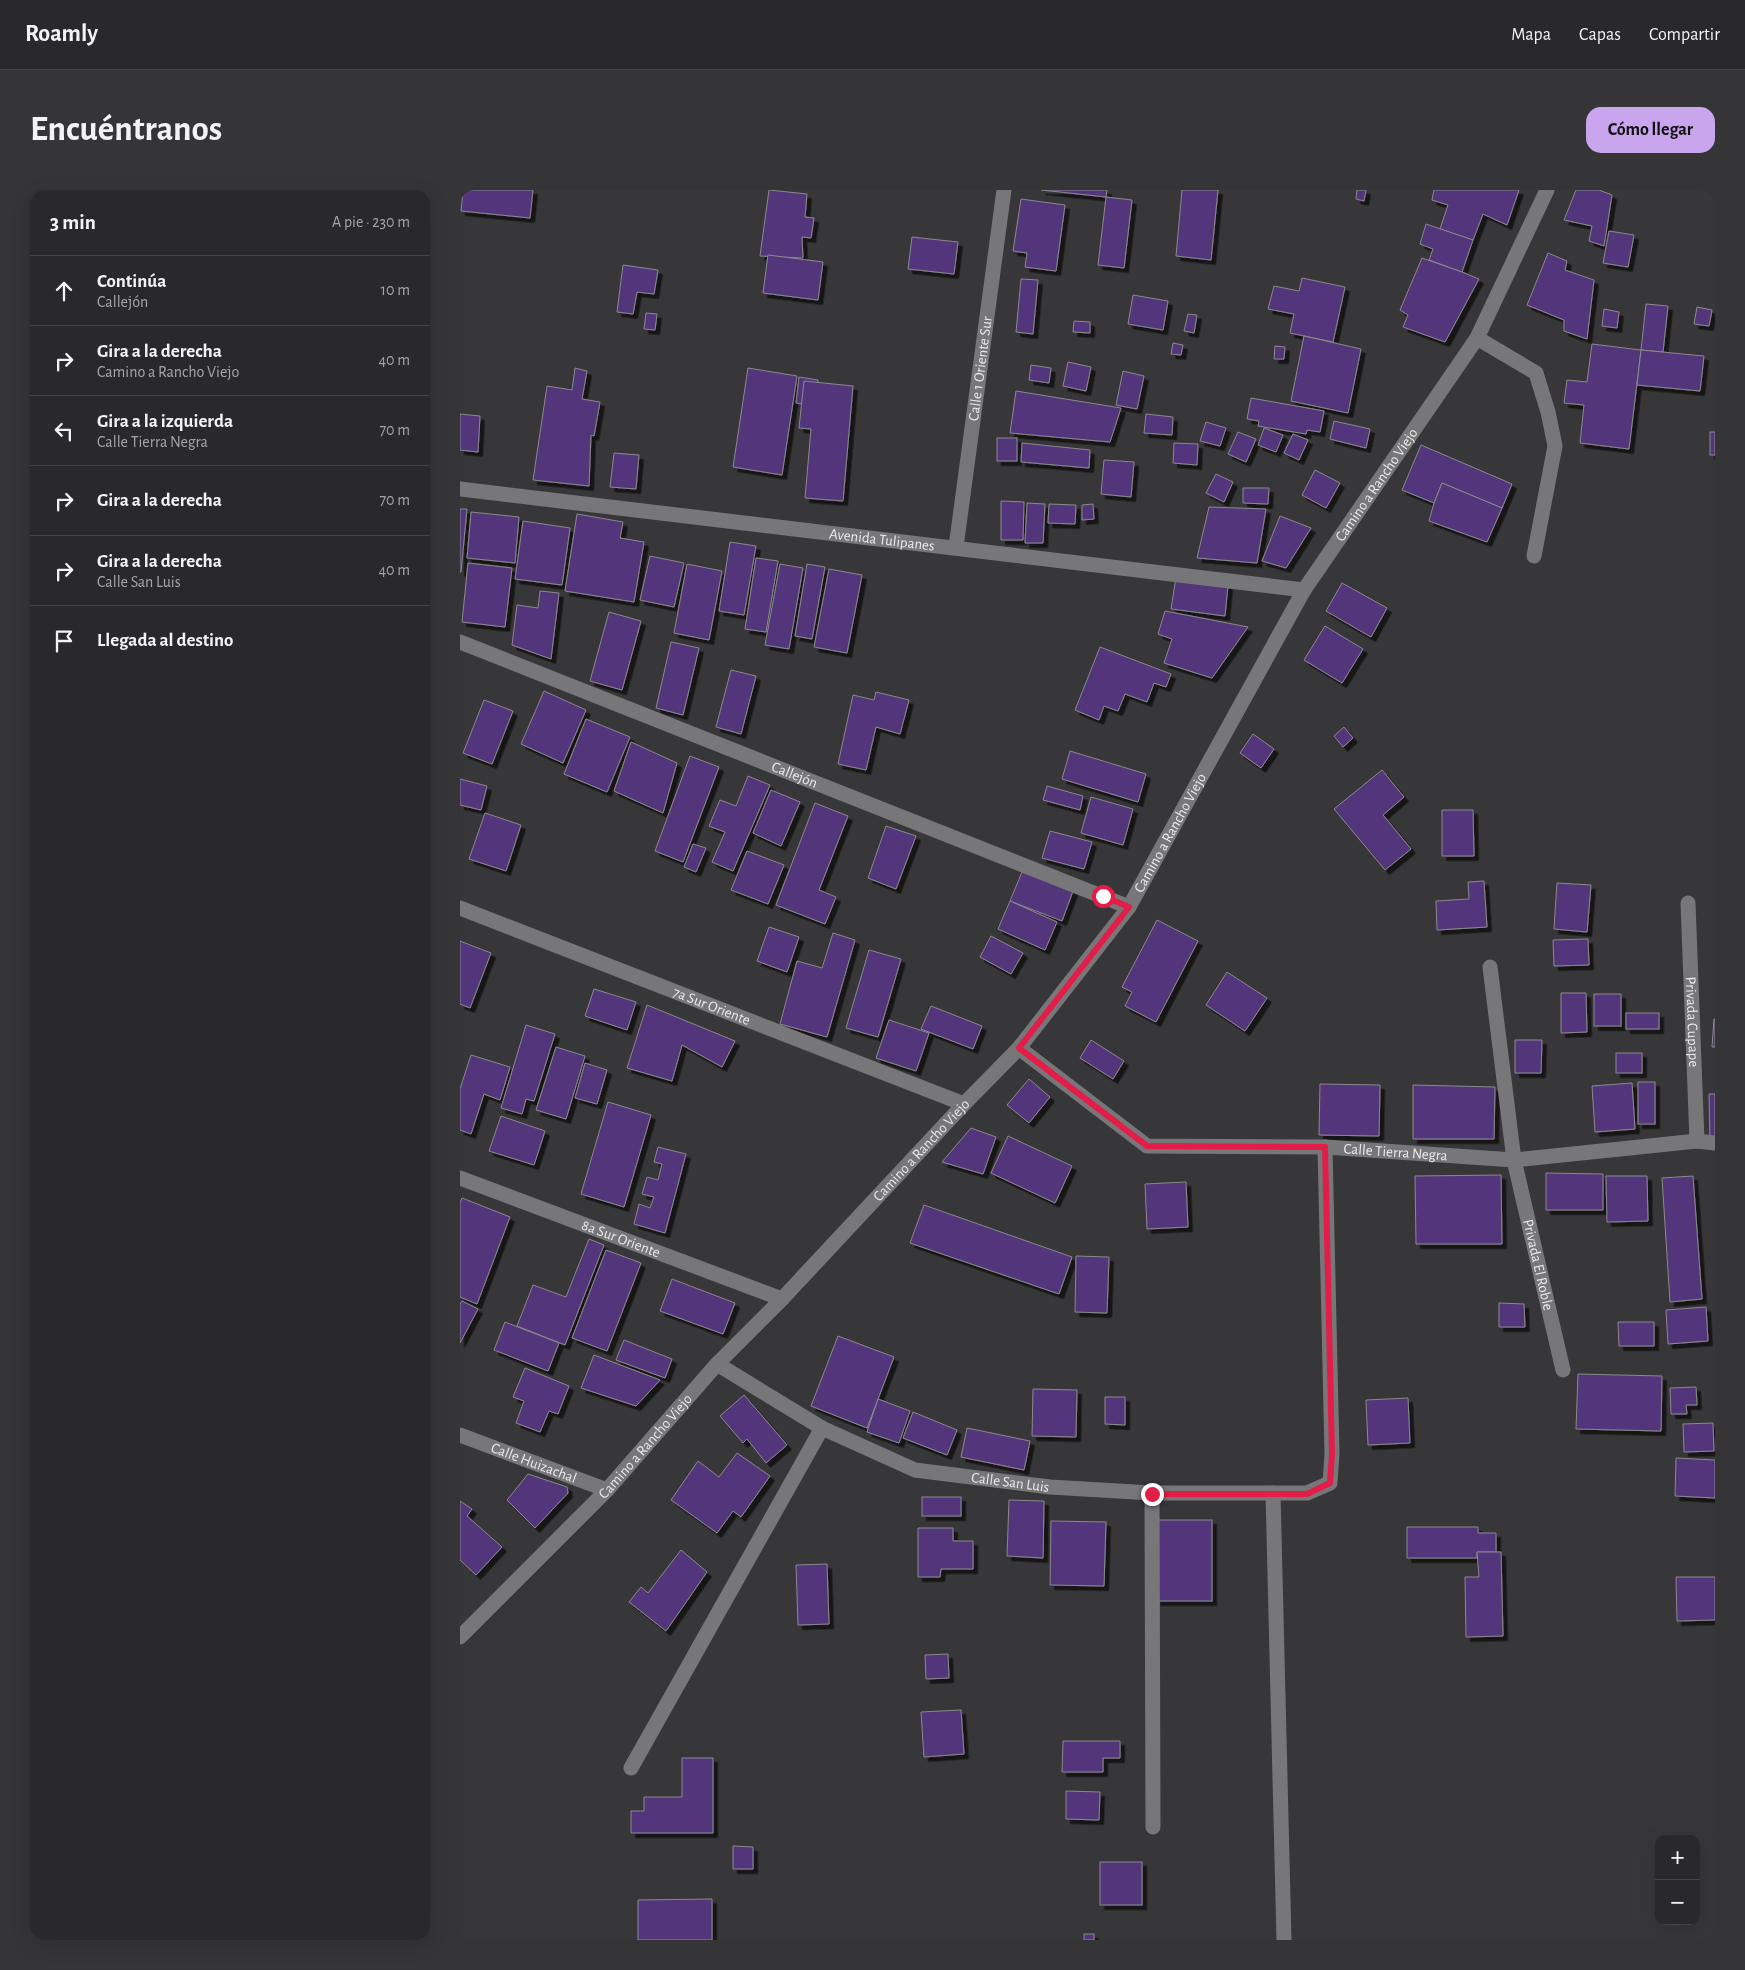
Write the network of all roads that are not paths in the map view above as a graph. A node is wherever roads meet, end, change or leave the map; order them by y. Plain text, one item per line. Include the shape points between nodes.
1 (1004, 190) edge
2 (1547, 190) edge
3 (1476, 338) junction
4 (460, 489) edge
5 (956, 547) junction
6 (1534, 556) dead end
7 (1304, 590) junction
8 (460, 642) edge
9 (1688, 902) dead end
10 (1129, 907) junction
11 (460, 908) edge
12 (1490, 967) dead end
13 (1019, 1048) junction
14 (964, 1104) junction
15 (1697, 1141) junction
16 (1715, 1143) edge
17 (1325, 1147) junction
18 (1514, 1160) junction
19 (460, 1178) edge
20 (782, 1299) junction
21 (717, 1364) junction
22 (1563, 1370) dead end
23 (822, 1428) junction
24 (460, 1435) edge
25 (607, 1490) junction
26 (1152, 1494) junction
27 (1273, 1494) junction
28 (460, 1637) edge
29 (631, 1768) dead end
30 (1153, 1827) dead end
31 (1284, 1940) edge

1 - 5 street, Calle 1 Oriente Sur
2 - 3 street, Camino a Rancho Viejo
3 - 6 street via 1536,374 1548,412 1555,446
3 - 7 street, Camino a Rancho Viejo
4 - 5 street, Avenida Tulipanes
5 - 7 street, Avenida Tulipanes
7 - 10 street, Camino a Rancho Viejo
8 - 10 street, Callejón
9 - 15 street, Privada Cupape
10 - 13 street, Camino a Rancho Viejo
11 - 14 street, 7a Sur Oriente
12 - 18 street, Privada El Roble
13 - 14 street, Camino a Rancho Viejo
13 - 17 street, Calle Tierra Negra via 1147,1146
14 - 20 street, Camino a Rancho Viejo
15 - 16 street, Calle Tierra Negra
15 - 18 street, Calle Tierra Negra
17 - 18 street, Calle Tierra Negra
17 - 27 street, Calle San Luis via 1332,1444 1330,1483 1307,1494
18 - 22 street, Privada El Roble
19 - 20 street, 8a Sur Oriente
20 - 21 street, Camino a Rancho Viejo
21 - 23 street, Calle San Luis
21 - 25 street, Camino a Rancho Viejo
23 - 26 street, Calle San Luis via 914,1470 1050,1487
23 - 29 street
24 - 25 street, Calle Huizachal
25 - 28 street, Camino a Rancho Viejo
26 - 27 street, Calle San Luis
26 - 30 street
27 - 31 street

